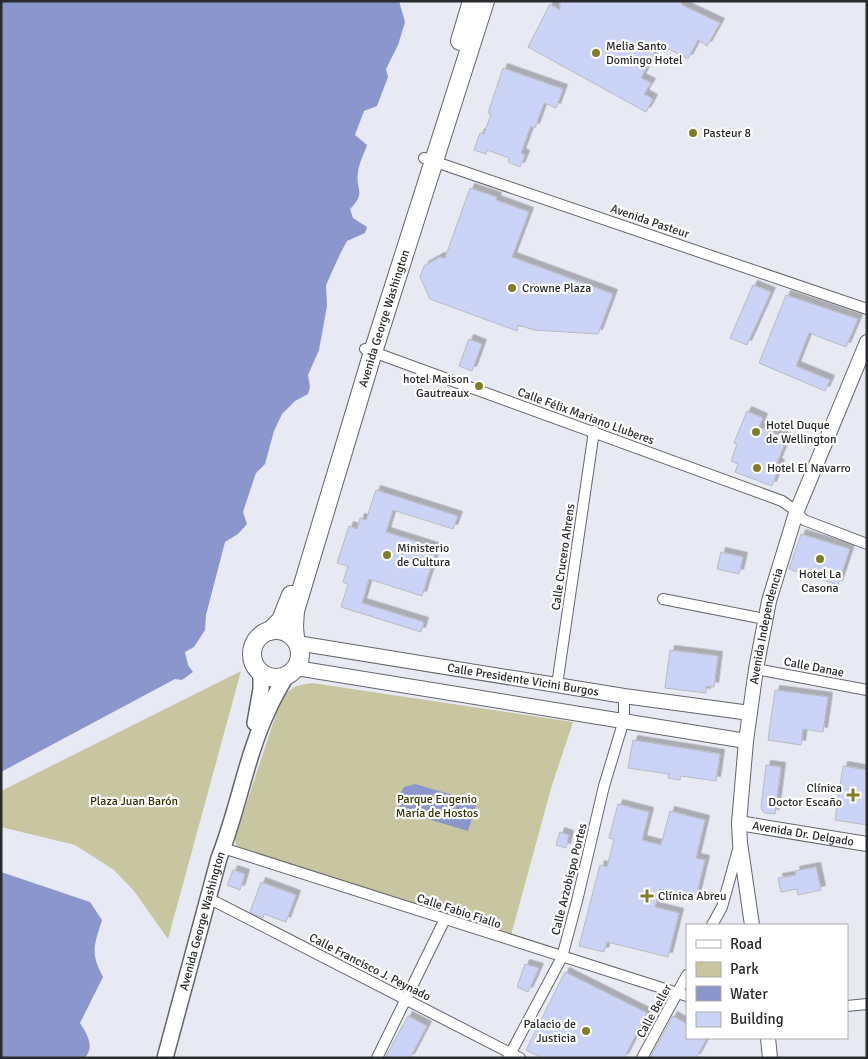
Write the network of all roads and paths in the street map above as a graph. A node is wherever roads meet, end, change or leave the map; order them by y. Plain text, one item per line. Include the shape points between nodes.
1 (472, 1) edge
2 (485, 1) edge
3 (429, 159) junction
4 (867, 309) edge
5 (867, 342) edge
6 (369, 350) junction
7 (594, 431) junction
8 (796, 513) junction
9 (867, 544) edge
10 (663, 600) dead end
11 (765, 620) junction
12 (270, 631) junction
13 (296, 641) junction
14 (756, 669) junction
15 (291, 672) junction
16 (261, 673) junction
17 (557, 685) junction
18 (867, 690) edge
19 (624, 696) junction
20 (750, 713) junction
21 (624, 720) junction
22 (746, 741) junction
23 (242, 783) junction
24 (739, 823) junction
25 (740, 843) junction
26 (867, 844) edge
27 (223, 848) junction
28 (208, 898) junction
29 (445, 919) junction
30 (713, 924) edge
31 (752, 924) edge
32 (562, 958) junction
33 (686, 980) edge
34 (683, 994) edge
35 (406, 999) junction
36 (867, 1004) edge
37 (848, 1006) edge
38 (768, 1039) edge
39 (513, 1056) edge
40 (165, 1058) edge
41 (377, 1058) edge
42 (642, 1058) edge
43 (770, 1058) edge

1 - 3 highway, Avenida George Washington
2 - 3 highway, Avenida George Washington
3 - 4 street, Avenida Pasteur
3 - 6 highway, Avenida George Washington
5 - 8 street, Avenida Independencia
6 - 7 street, Calle Félix Mariano Lluberes
6 - 12 highway, Avenida George Washington via 309,529 290,597 281,620
6 - 13 highway, Avenida George Washington via 295,611
7 - 8 street, Calle Félix Mariano Lluberes via 782,501
7 - 17 street, Calle Crucero Ahrens
8 - 9 street, Calle Félix Mariano Lluberes via 811,524
8 - 11 street, Avenida Independencia
10 - 11 street
11 - 14 street, Avenida Independencia
12 - 13 highway via 283,631
12 - 16 highway via 253,647 252,658
13 - 15 highway via 300,658
13 - 17 street, Calle Presidente Vicini Burgos
14 - 18 street, Calle Danae
14 - 20 street, Avenida Independencia
15 - 16 highway via 281,678 270,678
15 - 21 street, Calle Presidente Vicini Burgos
15 - 23 main road, Avenida George Washington via 268,710
16 - 23 main road, Avenida George Washington via 258,707
17 - 19 street, Calle Presidente Vicini Burgos
19 - 20 street, Calle Presidente Vicini Burgos
19 - 21 street, Calle Arzobispo Portes
20 - 22 street, Avenida Independencia
21 - 22 street, Calle Presidente Vicini Burgos
21 - 32 street, Calle Arzobispo Portes via 604,786
22 - 24 street, Avenida Independencia
23 - 27 main road, Avenida George Washington
24 - 25 street, Avenida Independencia
24 - 26 street, Avenida Dr. Delgado
25 - 30 street via 722,907
25 - 31 street, Avenida Independencia
27 - 28 main road, Avenida George Washington
27 - 29 street, Calle Fabio Fiallo
28 - 35 street, Calle Francisco J. Peynado
28 - 40 main road, Avenida George Washington
29 - 32 street, Calle Fabio Fiallo
29 - 35 street
32 - 34 street, Calle Fabio Fiallo
32 - 39 street, Calle Arzobispo Portes
33 - 34 street, Calle Beller
34 - 42 street, Calle Beller
35 - 39 street, Calle Francisco J. Peynado
35 - 41 street
36 - 37 street
38 - 43 street

